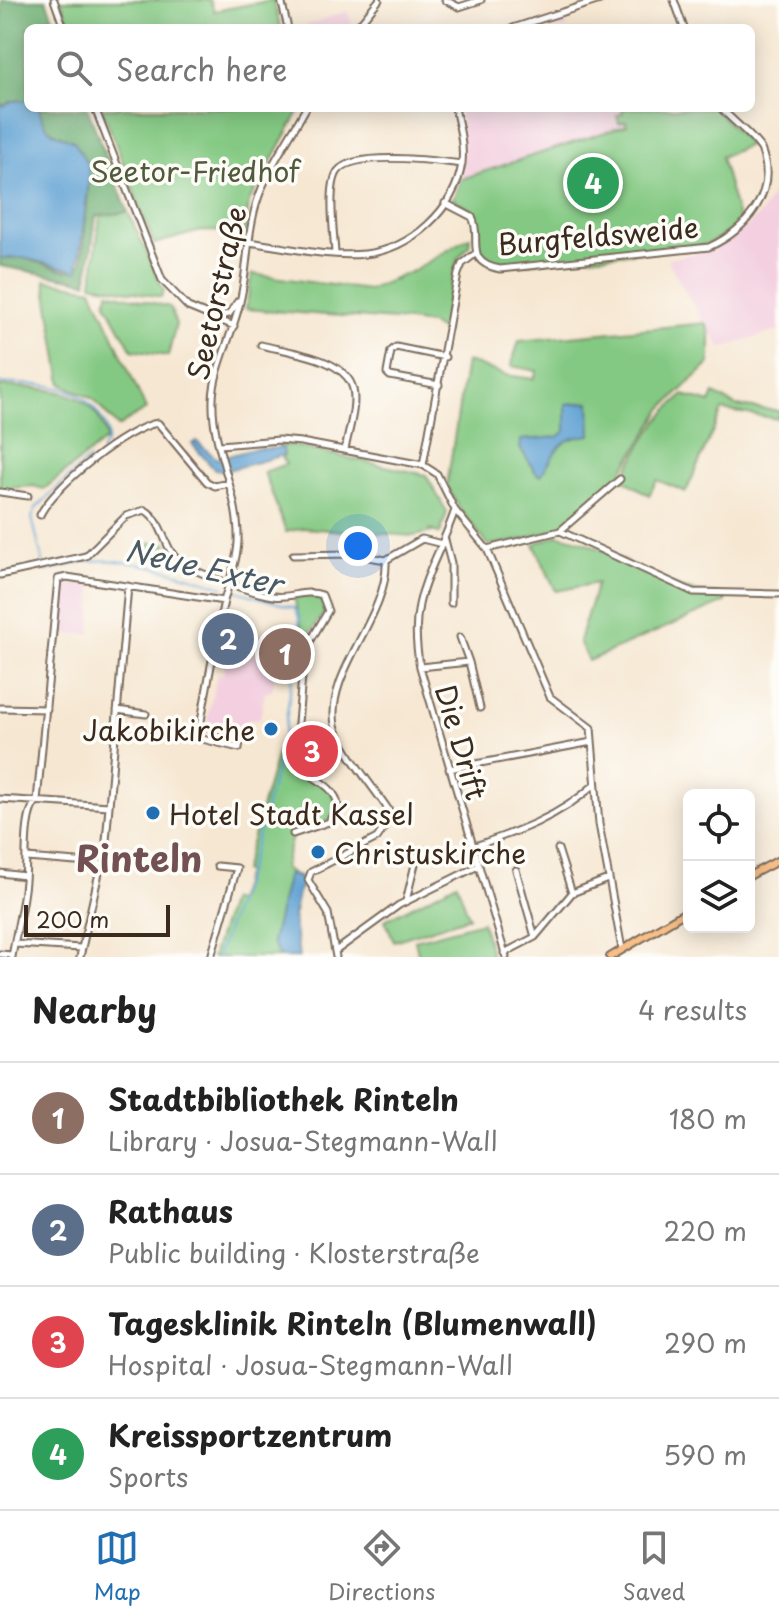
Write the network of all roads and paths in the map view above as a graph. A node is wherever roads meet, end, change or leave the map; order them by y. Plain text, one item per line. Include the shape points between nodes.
1 (54, 0) edge
2 (281, 0) edge
3 (379, 0) edge
4 (445, 0) edge
5 (481, 0) edge
6 (600, 0) edge
7 (674, 0) edge
8 (63, 24) edge
9 (287, 24) edge
10 (359, 24) edge
11 (525, 24) edge
12 (683, 24) edge
13 (97, 112) edge
14 (304, 112) edge
15 (456, 112) edge
16 (725, 112) edge
17 (462, 164) junction
18 (445, 203) junction
19 (249, 242) junction
20 (335, 253) junction
21 (476, 253) junction
22 (242, 293) junction
23 (210, 319) junction
24 (234, 326) junction
25 (261, 345) dead end
26 (445, 357) junction
27 (439, 385) junction
28 (221, 448) junction
29 (345, 450) junction
30 (423, 465) junction
31 (620, 479) dead end
32 (229, 483) junction
33 (0, 492) edge
34 (28, 496) dead end
35 (455, 510) junction
36 (40, 515) dead end
37 (560, 531) junction
38 (444, 542) junction
39 (487, 549) junction
40 (293, 555) dead end
41 (386, 560) junction
42 (0, 575) edge
43 (128, 586) junction
44 (228, 586) junction
45 (779, 594) edge
46 (224, 601) junction
47 (451, 603) dead end
48 (460, 637) dead end
49 (469, 662) junction
50 (420, 667) junction
51 (0, 708) edge
52 (480, 708) dead end
53 (47, 709) junction
54 (117, 710) junction
55 (146, 714) dead end
56 (200, 725) junction
57 (592, 742) junction
58 (449, 769) junction
59 (595, 785) junction
60 (0, 799) edge
61 (37, 801) junction
62 (109, 806) junction
63 (293, 834) dead end
64 (106, 841) dead end
65 (472, 847) junction
66 (558, 849) dead end
67 (417, 856) dead end
68 (27, 858) junction
69 (779, 860) edge
70 (217, 866) dead end
71 (478, 866) junction
72 (516, 870) dead end
73 (0, 873) edge
74 (755, 873) edge
75 (25, 876) junction
76 (608, 879) junction
77 (572, 893) junction
78 (406, 901) junction
79 (683, 913) edge
80 (535, 937) junction
81 (14, 944) junction
82 (81, 948) junction
83 (622, 949) junction
84 (0, 954) edge
85 (336, 954) edge
86 (505, 955) edge
87 (12, 956) edge
88 (80, 957) edge
89 (211, 957) edge
90 (610, 957) edge

1 - 8 street
2 - 9 street
3 - 10 street
4 - 5 street via 455,7
6 - 11 street
7 - 12 street
13 - 23 street via 162,280 188,307
14 - 19 street, Seetorstraße via 262,188
15 - 17 street
16 - 21 street, Burgfeldsweide via 759,145 769,167 769,193 736,232 709,247 500,269
17 - 18 street
17 - 20 street via 404,157 342,168 336,175 332,210
18 - 20 street via 422,230 397,245 367,254
18 - 21 street, Burgfeldsweide via 475,221
19 - 20 street
19 - 22 street, Seetorstraße
21 - 26 street via 458,274
22 - 23 street via 229,314
22 - 24 street, Seetorstraße
23 - 24 street
24 - 28 street, Seetorstraße via 212,398
25 - 29 street via 323,362 345,375 353,391
26 - 27 street
26 - 27 street via 396,347 390,358 390,376
27 - 30 street
28 - 29 street via 279,440
28 - 32 street, Seetorstraße
29 - 30 street
30 - 35 street via 437,474
31 - 37 street
32 - 36 street via 207,482 158,423 150,424 112,446 58,492
32 - 44 street, Seetorstraße via 238,531
33 - 34 street
35 - 38 street, Die Drift
35 - 39 street
37 - 39 street
37 - 45 street via 693,592
38 - 41 street via 422,539
38 - 47 street, Die Drift via 451,563
38 - 50 street, Die Drift via 417,599 414,635
39 - 57 street via 550,697 591,728
40 - 41 street via 351,554
41 - 85 street via 380,597 346,671 334,712 339,735 390,819 377,838 316,869 309,878 328,913
42 - 44 street via 86,556 126,516 145,510 178,560
43 - 46 street
43 - 53 street via 62,578 56,585
43 - 54 street
44 - 46 street, Seetorstraße
44 - 63 street via 274,597 315,593 328,605 304,652 294,746 298,766 332,791 337,814
46 - 56 street, Seetorstraße
48 - 49 street
49 - 50 street
49 - 52 street
50 - 58 street, Die Drift
51 - 53 street
53 - 61 street
54 - 55 street
54 - 62 street
56 - 56 street via 198,738 239,748 241,735
57 - 58 street
57 - 59 street
58 - 65 street, Die Drift
59 - 65 street via 573,804 528,828
59 - 76 street
60 - 61 street
61 - 62 street
61 - 68 street
62 - 64 street
65 - 71 street, Die Drift
66 - 77 street
67 - 78 street
68 - 75 street
68 - 82 street via 101,864
69 - 74 main road
70 - 89 street via 237,868
71 - 78 street
71 - 86 street, Die Drift
72 - 80 street
73 - 75 street
75 - 81 street
76 - 77 street
76 - 83 street
77 - 80 street
78 - 85 street
79 - 83 main road
80 - 86 street
81 - 82 street
81 - 87 street
82 - 88 street
83 - 90 main road
84 - 87 street

